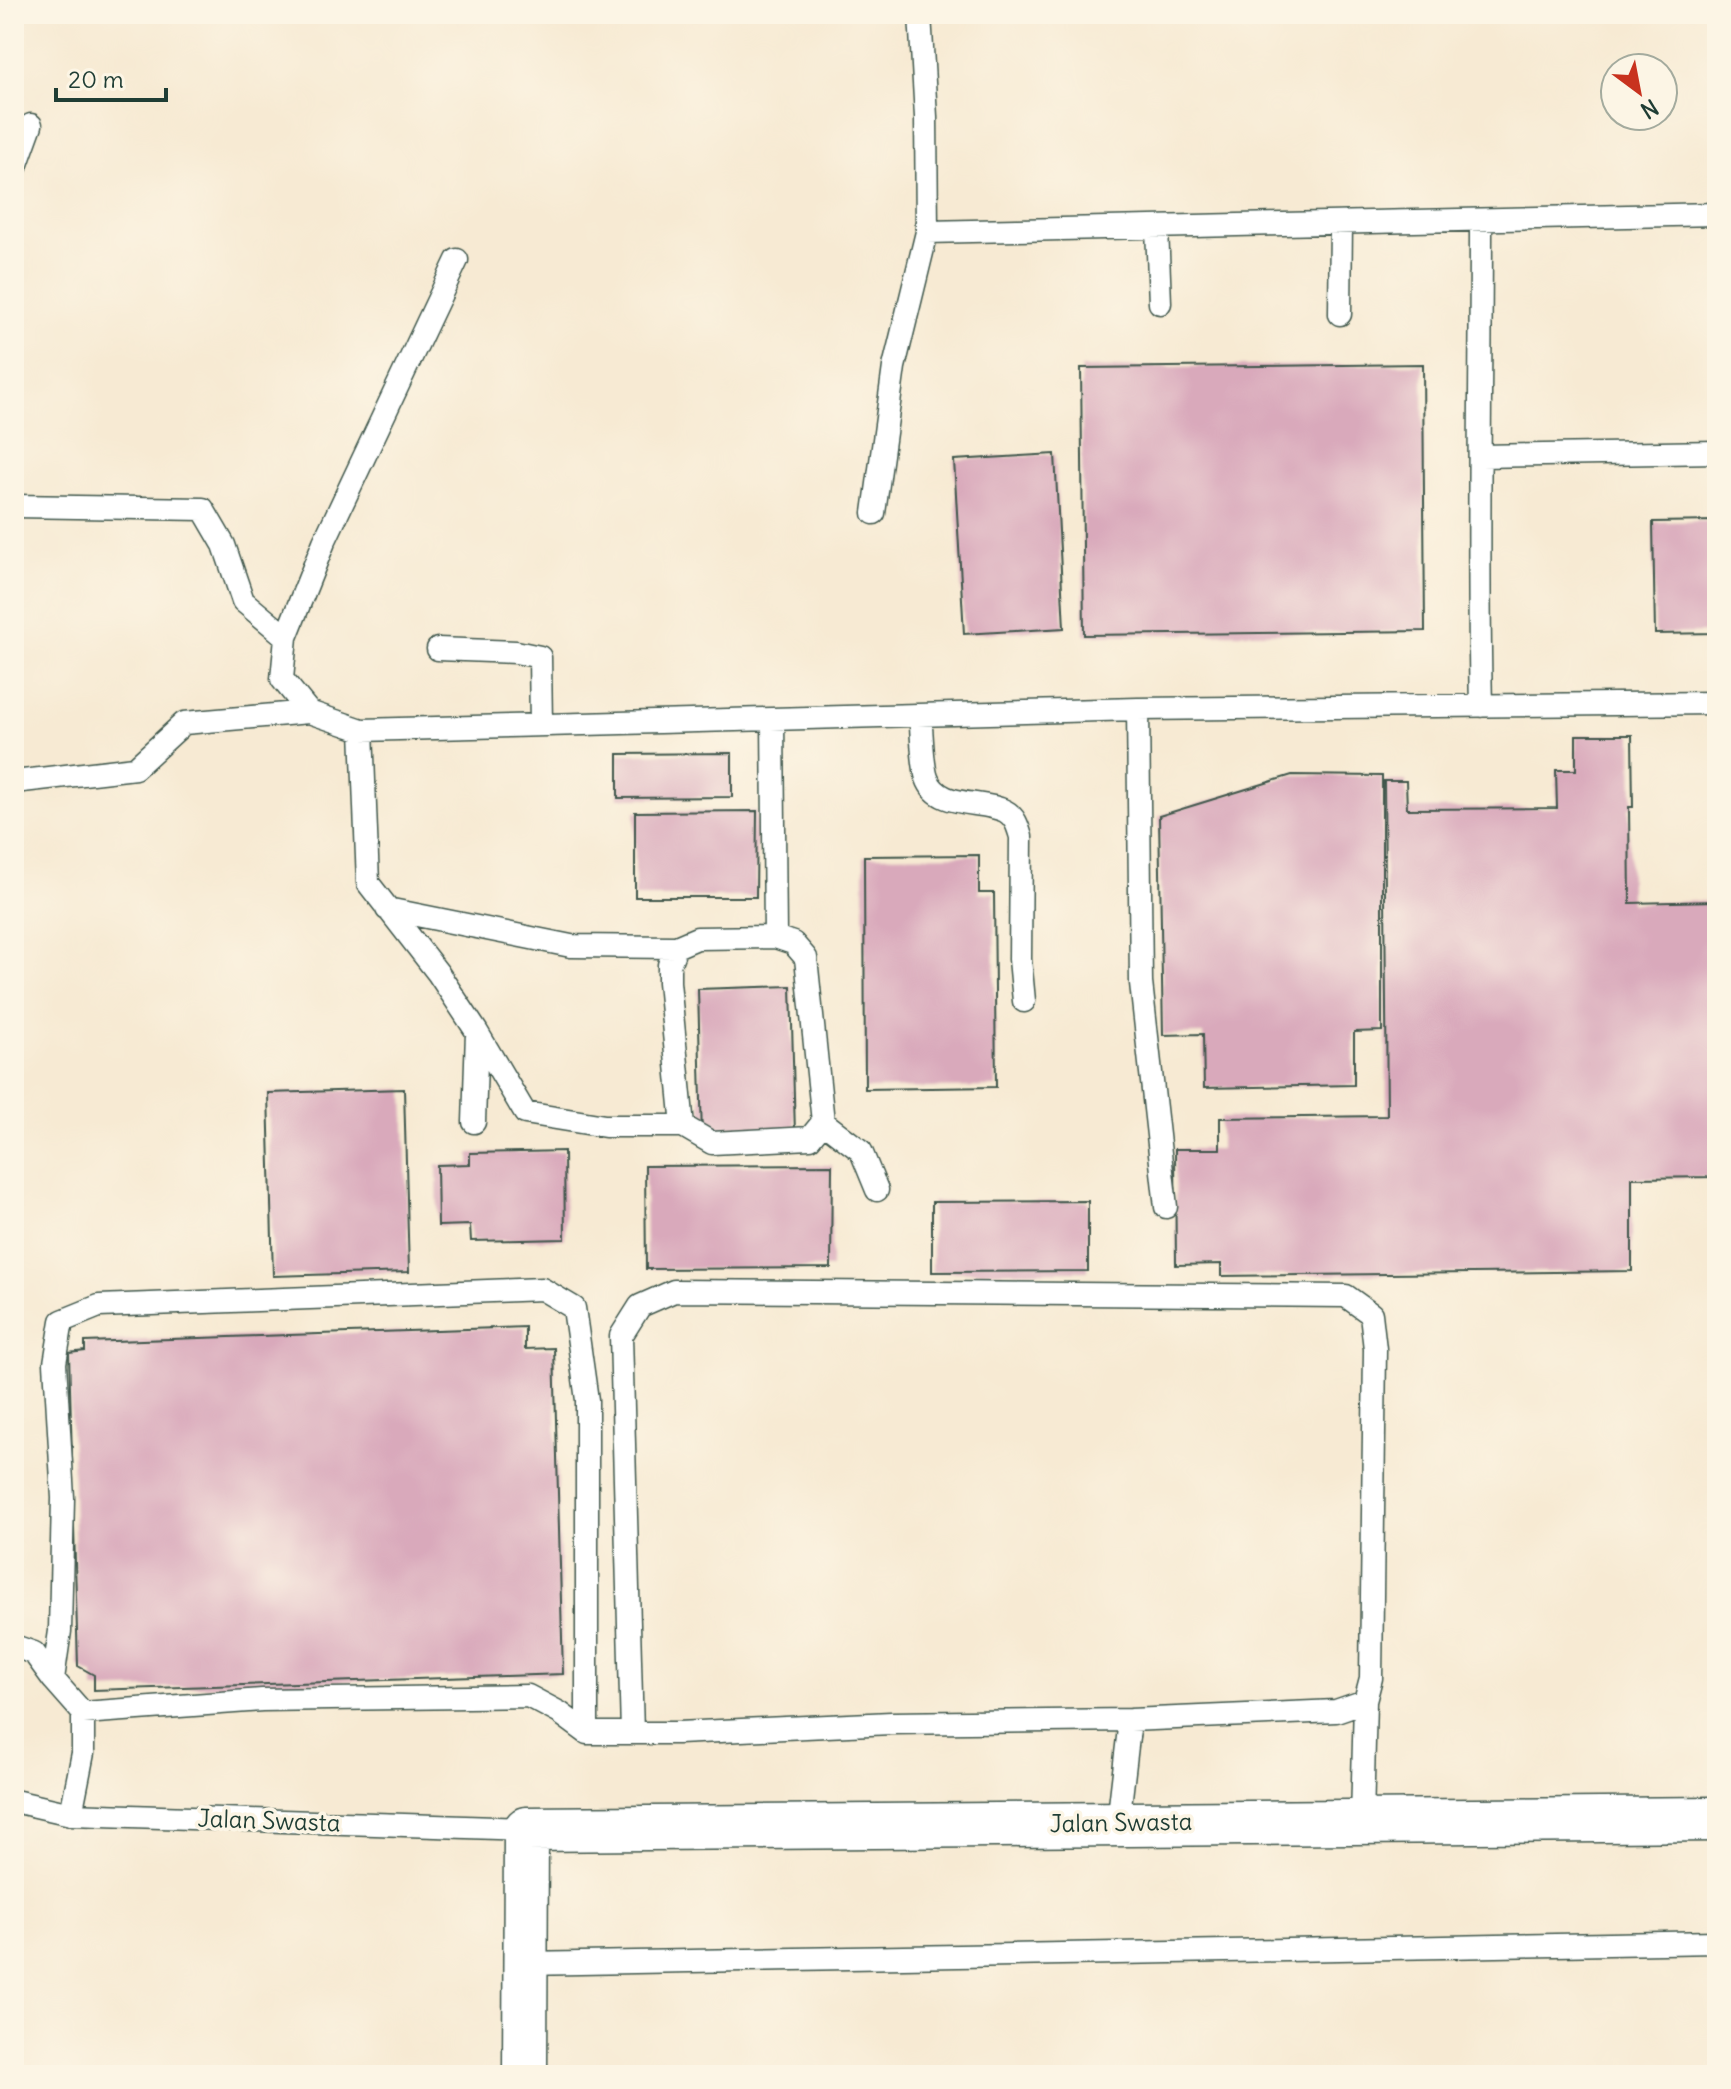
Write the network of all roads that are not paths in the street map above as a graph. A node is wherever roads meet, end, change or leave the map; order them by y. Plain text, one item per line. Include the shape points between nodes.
1 (920, 14) edge
2 (31, 125) dead end
3 (14, 172) edge
4 (1717, 214) edge
5 (1481, 220) junction
6 (1341, 223) junction
7 (1157, 228) junction
8 (927, 232) junction
9 (457, 260) dead end
10 (1160, 303) dead end
11 (1340, 314) dead end
12 (1717, 452) edge
13 (1481, 456) junction
14 (14, 506) edge
15 (874, 513) dead end
16 (286, 637) junction
17 (438, 649) dead end
18 (1717, 703) edge
19 (1481, 706) junction
20 (1138, 709) junction
21 (309, 712) junction
22 (920, 715) junction
23 (773, 719) junction
24 (541, 725) junction
25 (362, 730) junction
26 (14, 782) edge
27 (387, 909) junction
28 (775, 937) junction
29 (676, 947) junction
30 (1024, 1001) dead end
31 (477, 1032) junction
32 (474, 1122) dead end
33 (823, 1122) junction
34 (683, 1126) junction
35 (877, 1190) dead end
36 (1166, 1207) dead end
37 (14, 1646) edge
38 (53, 1679) junction
39 (1365, 1701) junction
40 (83, 1713) junction
41 (1130, 1720) junction
42 (587, 1733) junction
43 (632, 1733) junction
44 (14, 1801) edge
45 (71, 1814) junction
46 (1717, 1819) edge
47 (1362, 1821) junction
48 (1118, 1823) junction
49 (526, 1829) junction
50 (1717, 1942) edge
51 (525, 1964) junction
52 (525, 2075) edge

1 - 8 lane
2 - 3 lane
4 - 5 lane
5 - 6 lane
5 - 13 lane
6 - 7 lane
6 - 11 lane
7 - 8 lane
7 - 10 lane
8 - 15 lane via 894,367
9 - 16 lane via 324,542
12 - 13 lane
13 - 19 lane
14 - 16 lane via 203,509 224,545 243,601
16 - 21 lane via 282,679
17 - 24 lane via 540,657
18 - 19 lane
19 - 20 lane
20 - 22 lane
20 - 36 lane via 1141,983
21 - 25 lane
21 - 26 lane via 184,723 135,768
22 - 23 lane
22 - 30 lane via 927,778 937,793 1005,810 1016,820 1021,837
23 - 24 lane
23 - 28 lane
24 - 25 lane
25 - 27 lane via 368,883
27 - 29 lane via 571,946
27 - 31 lane
28 - 29 lane via 697,938
28 - 33 lane via 793,943 806,958
29 - 34 lane via 669,982
31 - 32 lane
31 - 34 lane via 525,1113 605,1126
33 - 34 lane via 810,1138 712,1143
33 - 35 lane via 861,1151
37 - 38 lane via 34,1653
38 - 40 lane
38 - 42 lane via 60,1631 63,1498 55,1363 62,1321 99,1306 542,1289 574,1308 587,1400
39 - 41 lane via 1336,1711
39 - 43 lane via 1371,1678 1375,1349 1371,1314 1346,1296 674,1291 640,1306 621,1336
39 - 47 lane
40 - 42 lane via 262,1700 528,1696
40 - 45 lane via 83,1753
41 - 43 lane
41 - 48 lane
42 - 43 lane
44 - 45 lane, Jalan Swasta
45 - 49 lane, Jalan Swasta
46 - 47 street, Jalan Swasta
47 - 48 street, Jalan Swasta
48 - 49 street, Jalan Swasta
49 - 51 street
50 - 51 lane
51 - 52 street

